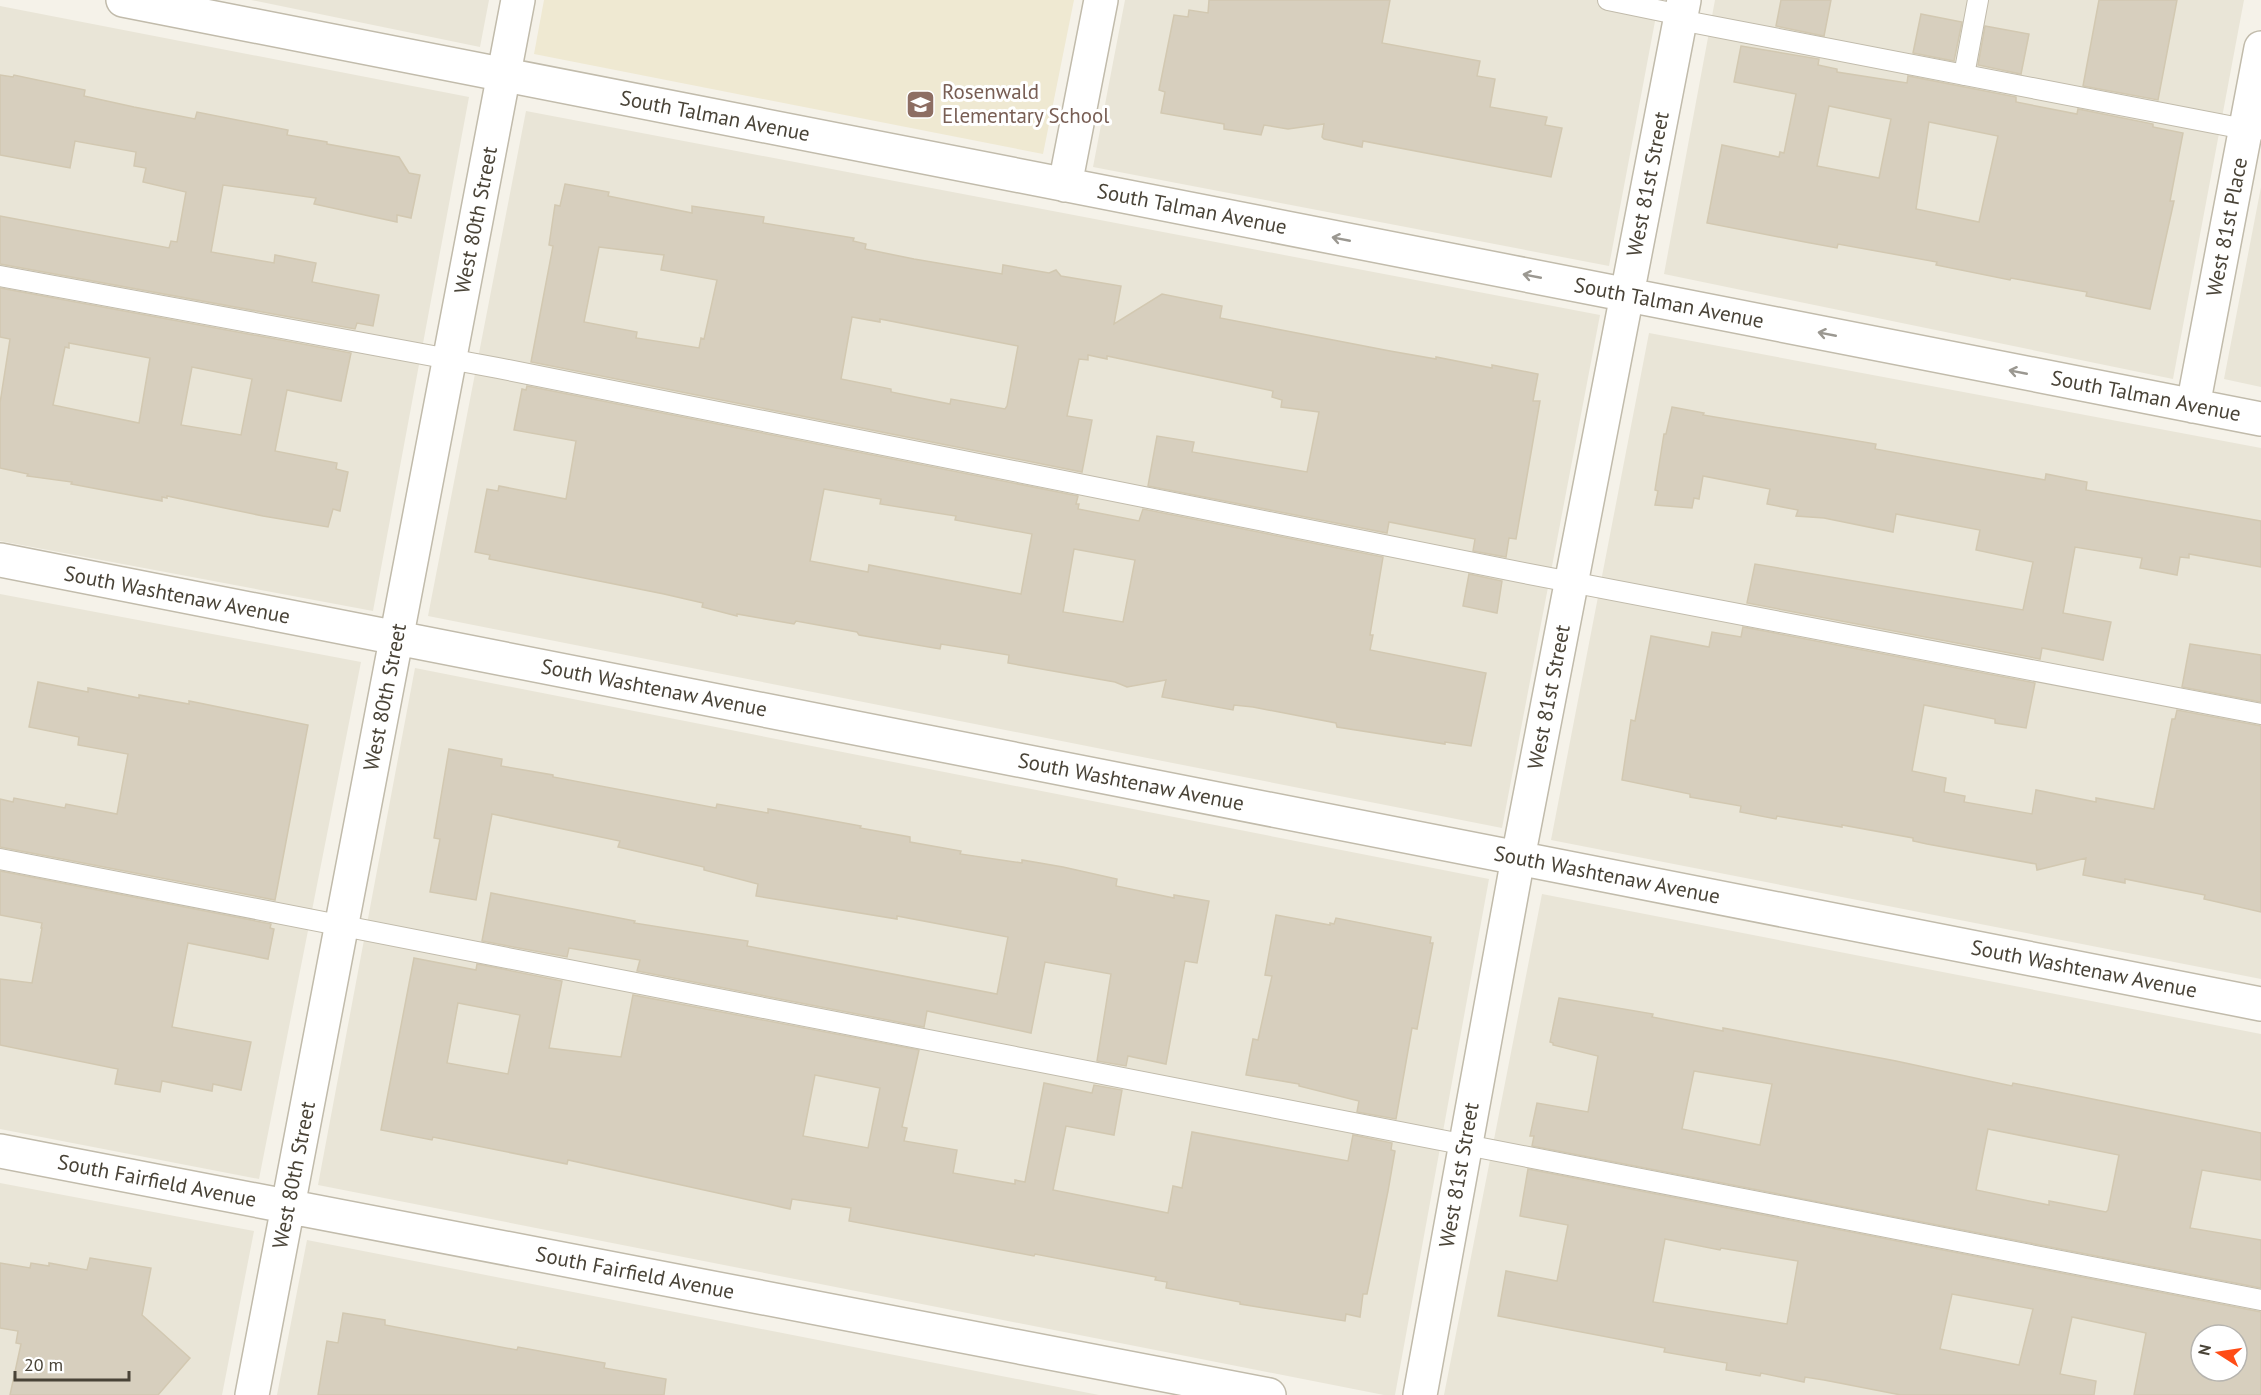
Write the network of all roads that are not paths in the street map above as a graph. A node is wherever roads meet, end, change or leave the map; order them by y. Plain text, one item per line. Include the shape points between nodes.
1 (123, 0) edge
2 (518, 0) edge
3 (1101, 0) edge
4 (1608, 0) edge
5 (1978, 0) edge
6 (1682, 12) edge
7 (2261, 48) edge
8 (503, 75) junction
9 (1964, 75) junction
10 (2253, 130) edge
11 (1065, 185) junction
12 (0, 276) edge
13 (1627, 295) junction
14 (449, 359) junction
15 (2193, 406) junction
16 (2261, 419) edge
17 (0, 560) edge
18 (1571, 582) junction
19 (396, 638) junction
20 (2261, 714) edge
21 (1518, 858) junction
22 (0, 859) edge
23 (341, 924) junction
24 (2261, 1004) edge
25 (1464, 1145) junction
26 (0, 1151) edge
27 (288, 1206) junction
28 (2261, 1300) edge
29 (252, 1395) edge
30 (1269, 1395) edge
31 (1420, 1395) edge

1 - 8 street, South Talman Avenue
2 - 8 street, West 80th Street
3 - 11 street
4 - 6 lane
5 - 9 lane
6 - 9 lane
6 - 13 street, West 81st Street
7 - 10 street, West 81st Place
8 - 11 street, South Talman Avenue
8 - 14 street, West 80th Street
9 - 10 lane
10 - 15 street, West 81st Place
13 -> 11 street, South Talman Avenue
12 - 14 lane
15 -> 13 street, South Talman Avenue
13 - 18 street, West 81st Street
14 - 18 lane
14 - 19 street, West 80th Street
15 - 16 street, South Talman Avenue
17 - 19 street, South Washtenaw Avenue
18 - 20 lane
18 - 21 street, West 81st Street
19 - 21 street, South Washtenaw Avenue
19 - 23 street, West 80th Street
21 - 24 street, South Washtenaw Avenue
21 - 25 street, West 81st Street
22 - 23 lane
23 - 25 lane
23 - 27 street, West 80th Street
25 - 28 lane
25 - 31 street, West 81st Street
26 - 27 street, South Fairfield Avenue
27 - 29 street, West 80th Street
27 - 30 street, South Fairfield Avenue

